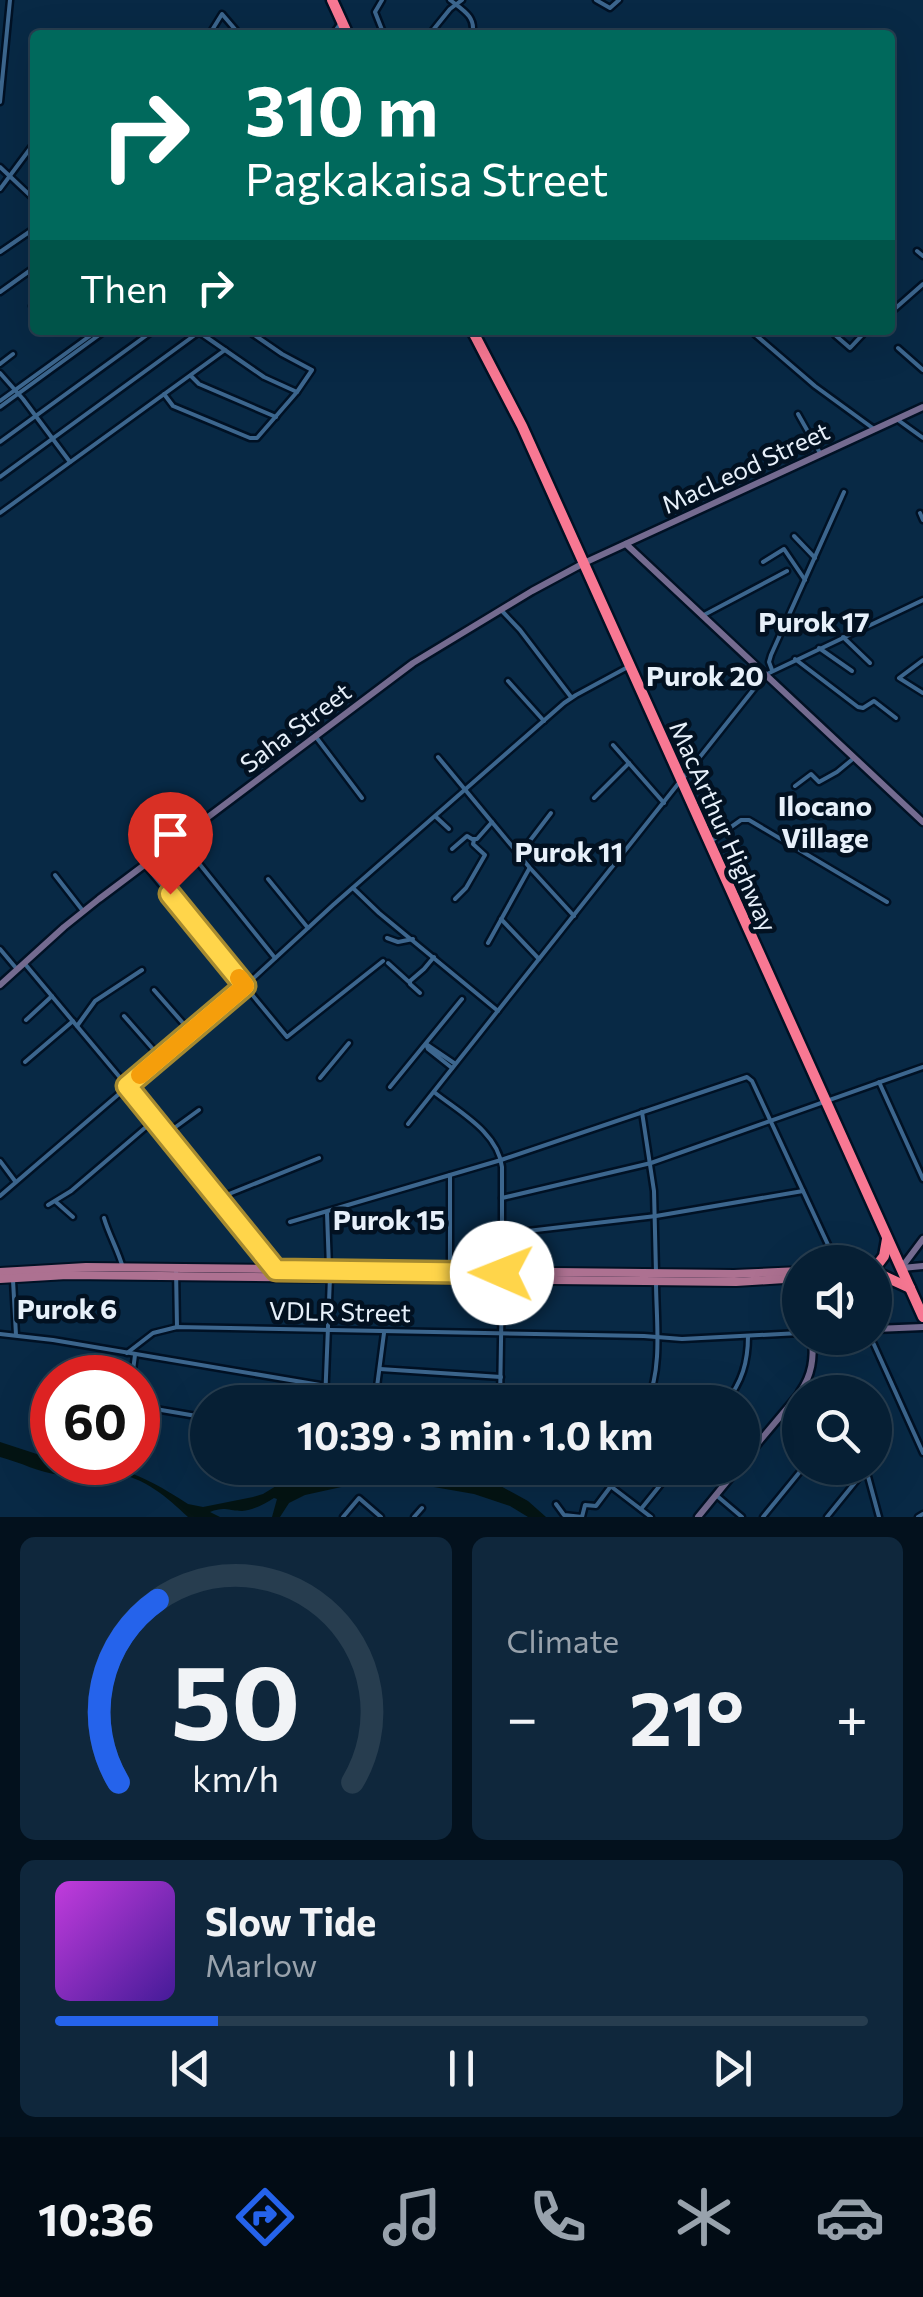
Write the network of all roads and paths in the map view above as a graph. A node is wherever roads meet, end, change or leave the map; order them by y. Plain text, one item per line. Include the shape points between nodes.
1 (10, 0) edge
2 (329, 0) edge
3 (382, 0) edge
4 (462, 0) edge
5 (596, 0) edge
6 (619, 0) edge
7 (453, 2) edge
8 (212, 30) edge
9 (236, 30) edge
10 (341, 30) edge
11 (382, 30) edge
12 (433, 30) edge
13 (472, 30) edge
14 (0, 102) edge
15 (30, 148) edge
16 (26, 153) junction
17 (30, 156) edge
18 (0, 167) edge
19 (9, 176) junction
20 (0, 189) edge
21 (30, 195) edge
22 (30, 231) edge
23 (917, 251) dead end
24 (0, 252) edge
25 (923, 256) edge
26 (30, 271) edge
27 (923, 284) edge
28 (0, 292) edge
29 (895, 309) edge
30 (96, 335) edge
31 (147, 335) edge
32 (193, 335) edge
33 (204, 335) edge
34 (254, 335) edge
35 (475, 335) edge
36 (481, 335) edge
37 (756, 335) edge
38 (835, 335) dead end
39 (863, 335) edge
40 (92, 337) joint
41 (898, 348) dead end
42 (225, 350) junction
43 (485, 352) junction
44 (12, 354) dead end
45 (0, 364) edge
46 (923, 370) edge
47 (0, 373) edge
48 (190, 374) junction
49 (16, 392) junction
50 (297, 392) junction
51 (164, 394) junction
52 (0, 404) edge
53 (923, 407) edge
54 (798, 414) dead end
55 (35, 416) junction
56 (276, 418) junction
57 (897, 419) junction
58 (874, 430) junction
59 (923, 438) edge
60 (52, 439) junction
61 (0, 442) edge
62 (821, 454) junction
63 (70, 462) junction
64 (0, 478) edge
65 (844, 492) dead end
66 (0, 513) edge
67 (920, 513) dead end
68 (923, 520) edge
69 (794, 536) dead end
70 (626, 544) junction
71 (815, 558) junction
72 (763, 562) dead end
73 (584, 563) junction
74 (787, 571) dead end
75 (805, 580) junction
76 (923, 600) edge
77 (501, 610) junction
78 (702, 616) junction
79 (842, 636) junction
80 (819, 648) junction
81 (795, 660) junction
82 (923, 660) edge
83 (870, 663) dead end
84 (630, 666) junction
85 (852, 671) dead end
86 (768, 673) junction
87 (508, 681) dead end
88 (923, 693) edge
89 (571, 698) junction
90 (896, 718) dead end
91 (544, 721) junction
92 (316, 736) dead end
93 (613, 745) dead end
94 (438, 757) dead end
95 (854, 758) junction
96 (630, 764) junction
97 (682, 780) junction
98 (795, 786) dead end
99 (465, 792) junction
100 (362, 798) dead end
101 (594, 798) dead end
102 (664, 802) junction
103 (551, 813) dead end
104 (436, 817) junction
105 (921, 817) edge
106 (492, 822) junction
107 (449, 829) dead end
108 (179, 838) junction
109 (474, 840) junction
110 (709, 842) junction
111 (452, 849) dead end
112 (519, 855) junction
113 (144, 864) junction
114 (530, 868) junction
115 (54, 875) dead end
116 (268, 879) dead end
117 (353, 888) junction
118 (455, 899) dead end
119 (887, 902) dead end
120 (83, 911) junction
121 (574, 916) junction
122 (501, 919) junction
123 (308, 928) junction
124 (387, 938) dead end
125 (413, 939) junction
126 (488, 943) dead end
127 (0, 948) edge
128 (434, 957) junction
129 (275, 958) junction
130 (539, 960) junction
131 (24, 963) junction
132 (16, 970) junction
133 (142, 970) dead end
134 (410, 982) junction
135 (0, 985) edge
136 (245, 986) junction
137 (154, 990) dead end
138 (420, 993) dead end
139 (52, 996) junction
140 (462, 998) dead end
141 (498, 1010) junction
142 (124, 1016) dead end
143 (26, 1020) dead end
144 (75, 1024) junction
145 (191, 1032) junction
146 (349, 1043) dead end
147 (426, 1044) junction
148 (160, 1057) junction
149 (25, 1062) dead end
150 (454, 1066) junction
151 (923, 1067) edge
152 (320, 1078) dead end
153 (878, 1082) junction
154 (127, 1086) junction
155 (390, 1088) dead end
156 (434, 1092) junction
157 (826, 1101) junction
158 (198, 1110) dead end
159 (642, 1112) junction
160 (155, 1120) junction
161 (772, 1121) junction
162 (408, 1124) dead end
163 (166, 1134) junction
164 (319, 1158) dead end
165 (501, 1160) junction
166 (0, 1161) edge
167 (651, 1163) junction
168 (450, 1175) junction
169 (923, 1179) edge
170 (16, 1182) junction
171 (803, 1192) junction
172 (0, 1196) edge
173 (219, 1198) junction
174 (502, 1198) junction
175 (56, 1202) junction
176 (48, 1206) dead end
177 (327, 1213) junction
178 (656, 1216) junction
179 (72, 1217) dead end
180 (104, 1218) dead end
181 (290, 1222) dead end
182 (502, 1234) junction
183 (888, 1238) junction
184 (923, 1239) edge
185 (828, 1245) edge
186 (886, 1245) edge
187 (909, 1257) junction
188 (919, 1267) edge
189 (122, 1268) junction
190 (901, 1268) junction
191 (892, 1269) edge
192 (176, 1272) junction
193 (279, 1273) junction
194 (13, 1274) junction
195 (330, 1274) junction
196 (0, 1275) edge
197 (450, 1275) junction
198 (502, 1276) junction
199 (782, 1276) edge
200 (656, 1278) junction
201 (892, 1279) edge
202 (910, 1288) junction
203 (923, 1317) edge
204 (178, 1327) junction
205 (923, 1327) edge
206 (892, 1328) edge
207 (329, 1332) junction
208 (384, 1333) junction
209 (0, 1334) edge
210 (501, 1334) junction
211 (782, 1334) edge
212 (16, 1335) junction
213 (748, 1336) junction
214 (656, 1337) junction
215 (128, 1354) junction
216 (136, 1355) edge
217 (879, 1355) edge
218 (160, 1359) edge
219 (380, 1369) junction
220 (500, 1377) junction
221 (320, 1385) edge
222 (326, 1385) edge
223 (378, 1385) edge
224 (500, 1385) edge
225 (651, 1385) edge
226 (738, 1385) edge
227 (160, 1410) edge
228 (190, 1415) edge
229 (782, 1415) edge
230 (760, 1441) edge
231 (923, 1452) edge
232 (660, 1485) edge
233 (724, 1485) edge
234 (789, 1485) edge
235 (852, 1485) edge
236 (871, 1485) edge
237 (610, 1486) joint
238 (716, 1495) junction
239 (556, 1504) dead end
240 (422, 1508) dead end
241 (641, 1509) junction
242 (343, 1517) edge
243 (381, 1517) edge
244 (414, 1517) edge
245 (651, 1517) edge
246 (698, 1517) edge
247 (742, 1517) edge
248 (763, 1517) edge
249 (827, 1517) edge
250 (879, 1517) edge

1 - 14 street
2 - 10 highway
3 - 11 street via 376,12
4 - 7 street
5 - 6 street via 610,8
7 - 12 street
7 - 13 street via 473,22
8 - 9 street via 222,14
15 - 16 street
16 - 17 street
16 - 19 street
18 - 19 street
19 - 20 street
19 - 21 street
22 - 24 street
23 - 25 street
26 - 28 street
27 - 29 street
30 - 40 street
31 - 55 street
32 - 60 street
33 - 42 street
34 - 50 street via 312,368
35 - 43 highway, MacArthur Highway
36 - 43 highway, MacArthur Highway
37 - 58 street
38 - 39 street via 850,348
40 - 49 street
41 - 46 street
42 - 48 street
42 - 50 street
43 - 73 highway, MacArthur Highway
44 - 45 street
47 - 49 street
48 - 51 street
48 - 56 street
49 - 52 street
49 - 55 street
50 - 56 street
51 - 56 street via 173,406 253,439
51 - 63 street
53 - 57 street, MacLeod Street
54 - 62 street
55 - 60 street
55 - 61 street
57 - 58 street, MacLeod Street
57 - 59 street
58 - 62 street, MacLeod Street
60 - 63 street
60 - 64 street
62 - 70 street, MacLeod Street
63 - 66 street
65 - 71 street
67 - 68 street
69 - 71 street
70 - 73 street, MacLeod Street
70 - 78 street
71 - 75 street
72 - 75 street via 784,549
73 - 77 street, Saha Street
73 - 84 highway, MacArthur Highway
74 - 78 street
75 - 86 street
76 - 79 street
77 - 89 street
77 - 108 street, Saha Street via 413,663
78 - 86 street
79 - 80 street
79 - 83 street
80 - 81 street
80 - 85 street
81 - 86 street
81 - 90 street via 858,707 874,701
82 - 88 street via 899,678
84 - 89 street
84 - 97 highway, MacArthur Highway
86 - 95 street
86 - 97 street
87 - 91 street
89 - 91 street
91 - 99 street
92 - 100 street
93 - 96 street
94 - 99 street
95 - 98 street via 819,782 811,774
95 - 105 street
96 - 101 street
96 - 102 street
97 - 102 street
97 - 110 highway, MacArthur Highway
99 - 104 street
99 - 106 street
102 - 121 street
103 - 112 street
104 - 107 street
104 - 117 street
106 - 109 street
106 - 112 street
108 - 113 street, Saha Street
108 - 129 street
109 - 111 street via 467,836
109 - 118 street via 484,856
110 - 119 street via 748,820
110 - 157 highway, MacArthur Highway
112 - 114 street
113 - 120 street, Saha Street
113 - 136 street
114 - 121 street
114 - 122 street
115 - 120 street
116 - 123 street
117 - 123 street
117 - 125 street
120 - 131 street, Saha Street
121 - 130 street
122 - 126 street
122 - 130 street
123 - 129 street
124 - 125 street
125 - 128 street
127 - 132 street
128 - 134 street
128 - 141 street
129 - 136 street
130 - 141 street
131 - 132 street, Saha Street
131 - 139 street
132 - 135 street, Saha Street
133 - 144 street via 95,1000
134 - 136 street via 386,962 287,1037
134 - 138 street
136 - 145 street
137 - 145 street
139 - 143 street
139 - 144 street
140 - 147 street
141 - 150 street
142 - 148 street
144 - 149 street
144 - 154 street
145 - 148 street
146 - 152 street
147 - 150 street
147 - 155 street
148 - 154 street
150 - 156 street
151 - 153 street
153 - 157 street
153 - 169 street
154 - 160 street
154 - 170 street
156 - 162 street
156 - 165 street via 494,1141
157 - 161 street
157 - 183 highway, MacArthur Highway
158 - 163 street
159 - 161 street via 749,1078
159 - 165 street
159 - 167 street
160 - 163 street
160 - 175 street
161 - 167 street
161 - 171 street
163 - 173 street
164 - 173 street
165 - 168 street
165 - 174 street
166 - 170 street
167 - 174 street
167 - 178 street
168 - 177 street
168 - 197 street
170 - 172 street
171 - 178 street
171 - 185 street
173 - 193 street
174 - 182 street
175 - 176 street
175 - 179 street
177 - 181 street
177 - 195 street
178 - 182 street
178 - 200 street
180 - 189 street
182 - 198 street
183 - 186 highway
183 - 190 highway, MacArthur Highway
184 - 187 street
187 - 188 street
187 - 190 street
188 - 190 street
189 - 192 main road
189 - 194 main road
190 - 191 main road
190 - 202 highway, MacArthur Highway
192 - 193 main road
192 - 194 main road
192 - 204 street
193 - 195 main road
194 - 196 main road
194 - 212 street
195 - 197 main road
195 - 207 street
197 - 198 main road
198 - 200 main road
198 - 210 street
199 - 200 main road via 736,1282
200 - 214 street
201 - 202 highway
202 - 203 highway, MacArthur Highway
204 - 207 street, VDLR Street
204 - 215 street, VDLR Street via 153,1332
205 - 206 street
207 - 208 street, VDLR Street
207 - 222 street
208 - 210 street, VDLR Street
208 - 219 street
209 - 212 street
210 - 214 street, VDLR Street
210 - 220 street
211 - 213 street, VDLR Street
212 - 215 street
213 - 214 street, VDLR Street
213 - 226 street
214 - 225 street
215 - 216 street
217 - 231 street
218 - 221 street
219 - 220 street
219 - 223 street
220 - 224 street
227 - 228 street
229 - 230 street
232 - 241 street
233 - 238 street
234 - 248 street
235 - 249 street
236 - 250 street
237 - 239 street via 596,1506 585,1505 582,1517 564,1514
237 - 241 street
238 - 246 street
238 - 247 street
240 - 244 street
241 - 245 street
242 - 243 street via 358,1498

